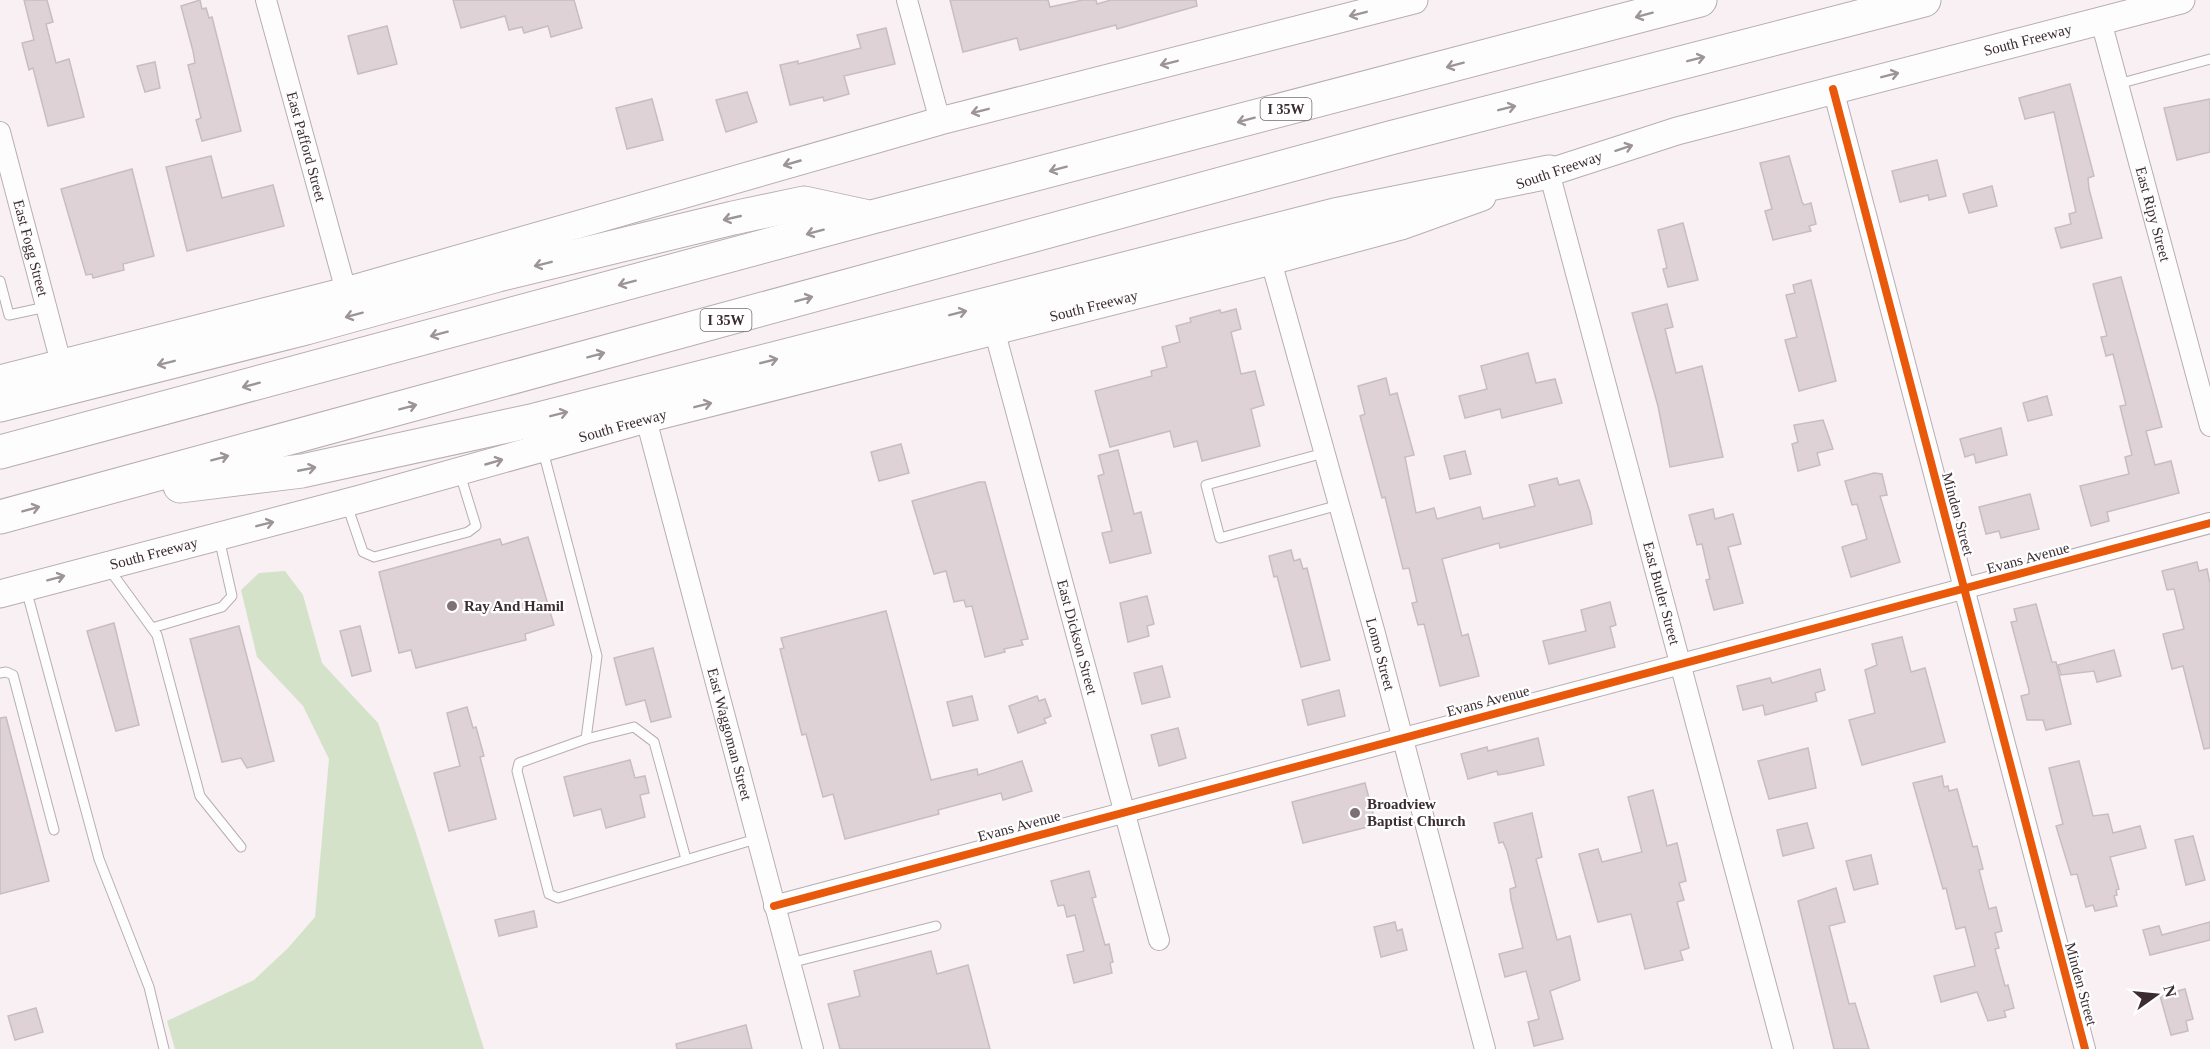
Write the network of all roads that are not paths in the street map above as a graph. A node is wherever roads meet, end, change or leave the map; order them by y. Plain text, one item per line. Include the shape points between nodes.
1 (266, 0) edge
2 (907, 0) edge
3 (1414, 0) edge
4 (1700, 0) edge
5 (1924, 0) edge
6 (2181, 0) edge
7 (2098, 11) edge
8 (2210, 59) edge
9 (2118, 84) junction
10 (1833, 89) junction
11 (940, 121) junction
12 (0, 132) edge
13 (1549, 172) junction
14 (6, 176) edge
15 (872, 217) junction
16 (1271, 261) junction
17 (0, 281) edge
18 (346, 291) junction
19 (46, 308) junction
20 (995, 333) junction
21 (61, 363) junction
22 (0, 379) edge
23 (0, 405) edge
24 (646, 419) junction
25 (2210, 426) edge
26 (542, 448) junction
27 (0, 452) edge
28 (1324, 453) junction
29 (460, 472) junction
30 (62, 501) junction
31 (346, 503) junction
32 (1339, 505) junction
33 (0, 518) edge
34 (2210, 523) edge
35 (219, 536) junction
36 (106, 565) junction
37 (1964, 589) junction
38 (13, 590) edge
39 (152, 628) junction
40 (1680, 664) junction
41 (0, 673) edge
42 (1402, 738) junction
43 (586, 739) junction
44 (1124, 812) junction
45 (54, 830) dead end
46 (756, 839) junction
47 (241, 847) dead end
48 (686, 860) junction
49 (774, 906) junction
50 (936, 926) dead end
51 (1159, 940) dead end
52 (790, 963) junction
53 (164, 1049) edge
54 (813, 1049) edge
55 (1485, 1049) edge
56 (1784, 1049) edge
57 (2085, 1049) edge

1 - 18 street, East Pafford Street
2 - 11 street
3 -> 11 main road
4 -> 15 highway, I 35W
30 -> 5 highway, I 35W via 1390,138
6 - 7 main road, South Freeway
7 - 9 street, East Ripy Street
10 -> 7 main road, South Freeway
8 - 9 lane
9 - 25 street, East Ripy Street
13 -> 10 main road, South Freeway via 1677,131
10 - 37 street, Minden Street
11 -> 18 main road
12 - 14 street, East Fogg Street
13 - 16 main road, South Freeway via 1401,226
30 -> 13 highway via 302,471 535,420 1335,215
13 - 40 street, East Butler Street
14 - 19 street, East Fogg Street
15 -> 23 highway via 804,203 743,216 498,275
15 -> 27 highway, I 35W
16 - 20 main road, South Freeway
16 - 28 street, Lomo Street
17 - 19 lane via 9,315
18 - 21 main road
19 - 21 street, East Fogg Street
24 -> 20 main road, South Freeway
20 - 44 street, East Dickson Street
21 - 22 main road
24 - 26 main road, South Freeway
24 - 46 street, East Waggoman Street
29 -> 26 main road, South Freeway
26 - 43 lane via 597,656
28 - 32 street, Lomo Street
28 - 32 lane via 1206,485 1220,538
29 - 31 main road, South Freeway
29 - 31 lane via 476,526 468,532 374,557 363,552
33 -> 30 highway, I 35W
35 -> 31 main road, South Freeway
32 - 42 street, Lomo Street
34 - 37 street, Evans Avenue
35 - 36 main road, South Freeway
35 - 39 lane via 232,596 222,607
38 -> 36 main road, South Freeway
36 - 39 lane
37 - 40 street, Evans Avenue
37 - 57 street, Minden Street
38 - 53 lane via 99,859 149,987
39 - 47 lane via 200,796
40 - 42 street, Evans Avenue
40 - 56 street, East Butler Street
41 - 45 lane via 13,675
42 - 44 street, Evans Avenue
42 - 55 street, Lomo Street
43 - 48 lane via 633,727 654,742
43 - 48 lane via 519,763 517,771 549,894 558,898
44 - 49 street, Evans Avenue
44 - 51 street, East Dickson Street
46 - 48 lane
46 - 49 street, East Waggoman Street
49 - 52 street, East Waggoman Street
50 - 52 lane
52 - 54 street, East Waggoman Street

